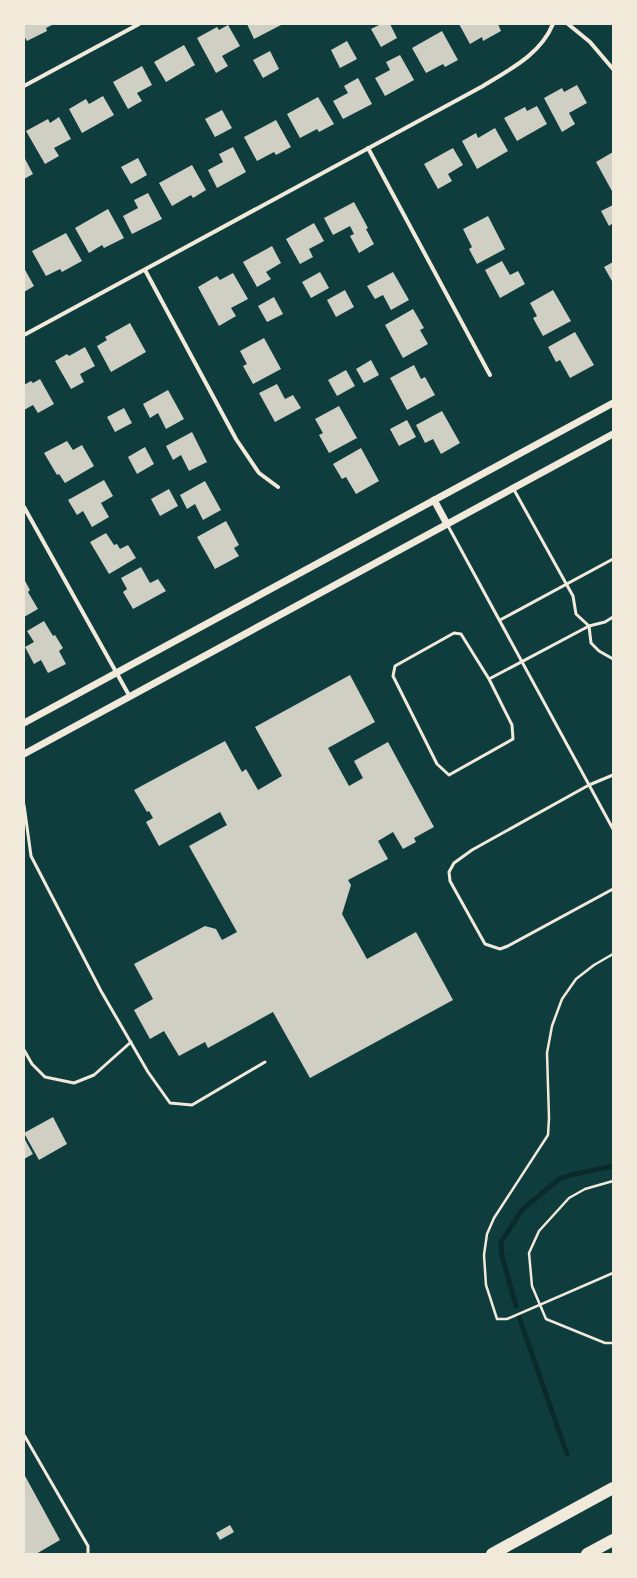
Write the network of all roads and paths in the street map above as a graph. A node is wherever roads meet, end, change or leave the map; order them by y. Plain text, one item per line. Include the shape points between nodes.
1 (139, 24) edge
2 (553, 24) edge
3 (568, 24) edge
4 (613, 69) edge
5 (24, 86) edge
6 (368, 148) junction
7 (145, 270) junction
8 (24, 335) edge
9 (490, 376) dead end
10 (613, 403) edge
11 (613, 434) edge
12 (278, 487) dead end
13 (513, 488) junction
14 (434, 500) junction
15 (24, 506) edge
16 (447, 524) junction
17 (613, 559) edge
18 (566, 584) junction
19 (613, 617) edge
20 (500, 620) junction
21 (589, 626) junction
22 (613, 659) edge
23 (523, 661) junction
24 (117, 673) junction
25 (489, 679) junction
26 (130, 697) junction
27 (24, 723) edge
28 (24, 754) edge
29 (613, 775) edge
30 (589, 785) junction
31 (24, 805) edge
32 (24, 814) edge
33 (613, 829) edge
34 (613, 888) edge
35 (613, 954) edge
36 (131, 1042) junction
37 (24, 1050) edge
38 (265, 1062) dead end
39 (613, 1182) edge
40 (613, 1273) edge
41 (540, 1305) junction
42 (613, 1343) edge
43 (24, 1435) edge
44 (613, 1488) edge
45 (613, 1540) edge
46 (88, 1554) edge
47 (492, 1554) edge
48 (587, 1554) edge

1 - 5 street
2 - 6 street via 544,40 521,63
3 - 4 street via 590,42
6 - 7 street
6 - 9 street
7 - 8 street
7 - 12 street via 236,439 259,473
10 - 14 street
11 - 13 street
13 - 16 street
13 - 18 lane
14 - 16 street
14 - 24 street
15 - 24 street
16 - 20 lane
16 - 26 street
17 - 18 lane
18 - 20 lane
18 - 21 lane via 573,596 576,614
19 - 21 lane
20 - 23 lane
21 - 22 lane via 591,643
21 - 23 lane
23 - 25 lane
23 - 30 lane
24 - 26 street
24 - 27 street
25 - 25 lane via 461,634 454,633 395,666 393,676 437,764 450,775 512,739 512,725
26 - 28 street
29 - 30 lane
30 - 33 lane
30 - 34 lane via 472,850 454,863 449,872 450,881 485,944 500,949
31 - 32 lane
32 - 36 lane via 31,856 101,991
35 - 41 path via 576,979 562,999 552,1026 547,1053 550,1118 548,1135 494,1218 487,1234 484,1255 486,1285 496,1319 507,1319
36 - 37 lane via 94,1075 74,1083 45,1077 32,1064
36 - 38 lane via 170,1103 192,1105
39 - 41 path via 585,1189 569,1198 539,1231 529,1253 532,1286
40 - 41 path
41 - 42 path via 546,1319 605,1343
43 - 46 lane via 88,1546
44 - 47 highway
45 - 48 highway

